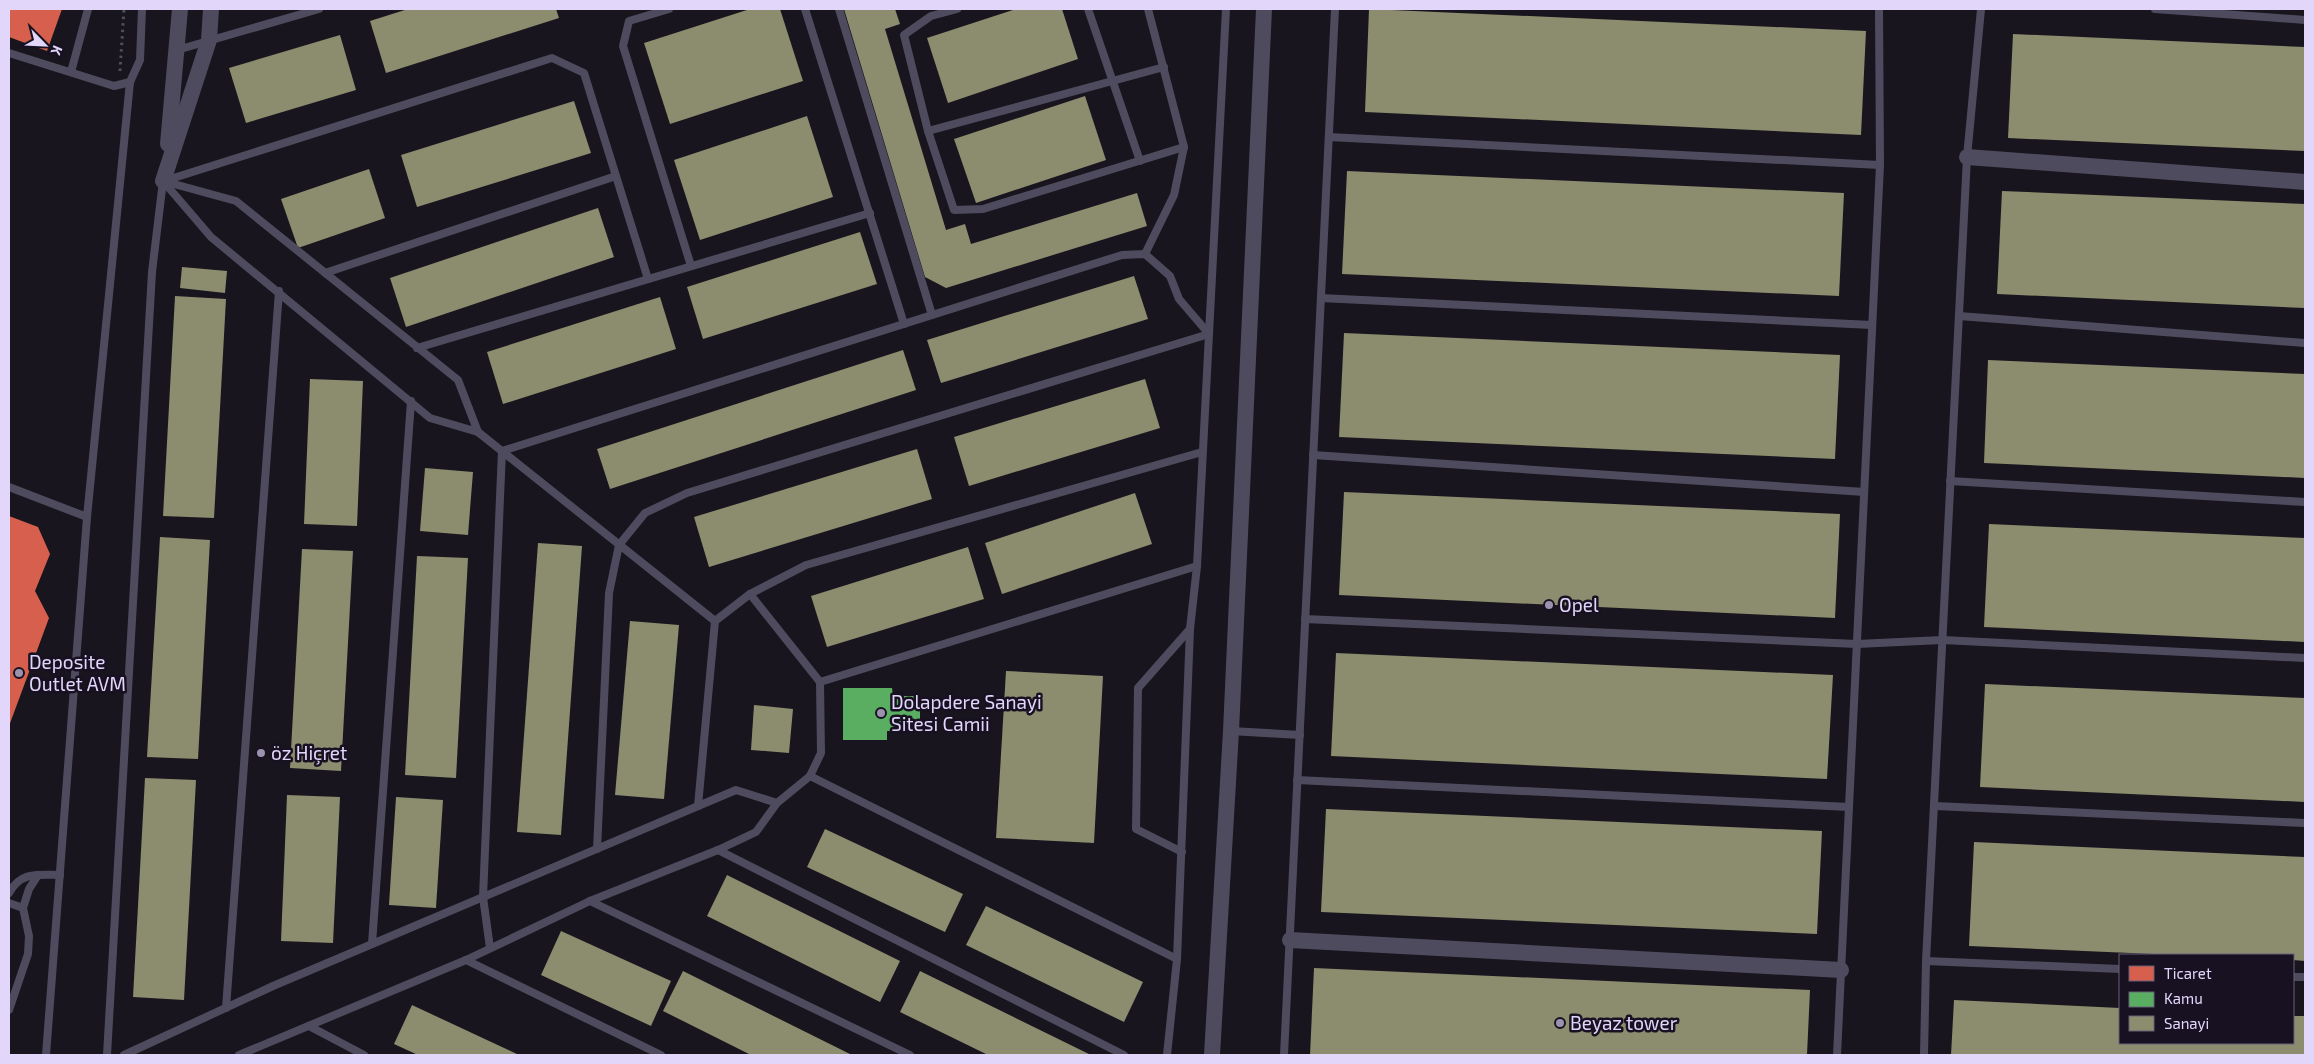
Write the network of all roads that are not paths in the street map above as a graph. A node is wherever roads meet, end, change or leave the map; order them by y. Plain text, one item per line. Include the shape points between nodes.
1 (88, 9) edge
2 (142, 9) edge
3 (180, 9) edge
4 (211, 9) edge
5 (320, 9) edge
6 (669, 9) edge
7 (805, 9) edge
8 (839, 9) edge
9 (957, 9) edge
10 (1088, 9) edge
11 (1148, 9) edge
12 (1226, 9) edge
13 (1264, 9) edge
14 (1335, 9) edge
15 (1879, 9) edge
16 (1981, 9) edge
17 (2155, 9) edge
18 (2305, 20) edge
19 (209, 40) junction
20 (176, 50) junction
21 (9, 53) edge
22 (1164, 67) junction
23 (71, 72) junction
24 (1112, 81) junction
25 (130, 82) junction
26 (928, 130) junction
27 (1329, 137) junction
28 (1184, 147) junction
29 (1967, 157) junction
30 (1140, 161) junction
31 (1880, 165) junction
32 (616, 176) junction
33 (164, 181) junction
34 (2305, 182) edge
35 (870, 213) junction
36 (1145, 254) junction
37 (691, 266) junction
38 (324, 273) junction
39 (648, 279) junction
40 (279, 291) junction
41 (1321, 298) junction
42 (932, 315) junction
43 (1959, 316) junction
44 (904, 324) junction
45 (1872, 325) junction
46 (1209, 334) junction
47 (2305, 343) edge
48 (417, 348) junction
49 (411, 401) junction
50 (478, 432) junction
51 (502, 451) junction
52 (1202, 452) junction
53 (1314, 455) junction
54 (1950, 481) junction
55 (9, 487) edge
56 (1864, 492) junction
57 (2305, 502) edge
58 (87, 517) junction
59 (620, 545) junction
60 (1197, 566) junction
61 (750, 594) junction
62 (1305, 619) junction
63 (715, 621) junction
64 (1190, 629) junction
65 (1942, 640) junction
66 (1857, 644) junction
67 (2305, 658) edge
68 (820, 682) junction
69 (1231, 731) junction
70 (1300, 735) junction
71 (810, 776) junction
72 (1297, 780) junction
73 (777, 803) junction
74 (698, 806) junction
75 (1935, 806) junction
76 (1849, 807) junction
77 (2305, 823) edge
78 (597, 849) junction
79 (718, 850) junction
80 (1182, 852) junction
81 (38, 875) junction
82 (60, 875) junction
83 (9, 893) edge
84 (482, 897) junction
85 (590, 901) junction
86 (9, 903) edge
87 (23, 908) junction
88 (1290, 940) junction
89 (372, 944) junction
90 (490, 948) junction
91 (1177, 959) junction
92 (466, 960) junction
93 (1926, 961) junction
94 (1841, 970) junction
95 (2119, 970) edge
96 (226, 1008) junction
97 (9, 1010) edge
98 (309, 1026) junction
99 (46, 1055) edge
100 (107, 1055) edge
101 (124, 1055) edge
102 (239, 1055) edge
103 (364, 1055) edge
104 (661, 1055) edge
105 (910, 1055) edge
106 (1124, 1055) edge
107 (1167, 1055) edge
108 (1212, 1055) edge
109 (1284, 1055) edge
110 (1837, 1055) edge
111 (1924, 1055) edge

1 - 23 lane
2 - 25 lane via 140,60
3 - 20 street
4 - 19 street
5 - 19 lane
6 - 37 lane via 628,21 623,46
7 - 35 lane
8 - 42 lane
9 - 26 lane via 931,16 904,35
10 - 24 lane
11 - 22 lane
12 - 46 lane
13 - 69 street
14 - 27 lane
15 - 31 lane
16 - 29 lane
17 - 18 lane
19 - 20 lane
19 - 33 street
20 - 33 street
21 - 23 lane
22 - 24 lane
22 - 28 lane
23 - 25 lane via 114,86
24 - 26 lane
24 - 30 lane
25 - 58 lane
26 - 30 lane via 954,210 984,209
27 - 31 lane
27 - 41 lane
28 - 30 lane
28 - 36 lane via 1174,195
29 - 34 street
29 - 43 lane
31 - 45 lane
32 - 33 lane via 584,73 552,58
32 - 38 lane
32 - 39 lane
33 - 38 lane via 236,201
33 - 40 lane via 211,237
33 - 100 lane via 152,272
35 - 37 lane
35 - 44 lane
36 - 42 lane via 1122,255
36 - 46 lane via 1170,276 1179,299
37 - 39 lane
38 - 48 lane
39 - 48 lane
40 - 49 lane
40 - 96 lane
41 - 45 lane
41 - 53 lane
42 - 44 lane
43 - 47 lane
43 - 54 lane
44 - 51 lane
45 - 56 lane
46 - 52 lane
46 - 59 lane via 687,493 645,513
48 - 50 lane via 458,380
49 - 50 lane via 430,418
49 - 89 lane
50 - 51 lane
51 - 59 lane
51 - 84 lane
52 - 60 lane
52 - 61 lane via 806,565
53 - 56 lane
53 - 62 lane
54 - 57 lane
54 - 65 lane
55 - 58 lane
56 - 66 lane
58 - 82 lane
59 - 63 lane
59 - 78 lane via 609,593
60 - 64 lane
60 - 68 lane
61 - 63 lane
61 - 68 lane
62 - 66 lane
62 - 70 lane
63 - 74 lane
64 - 80 lane
64 - 80 lane via 1138,688 1136,829
65 - 66 lane
65 - 67 lane
65 - 75 lane
66 - 76 lane
68 - 71 lane via 821,753
69 - 70 lane
69 - 108 street
70 - 72 lane
71 - 73 lane
71 - 91 lane
72 - 76 lane
72 - 88 lane
73 - 74 lane via 736,790
73 - 79 lane via 756,832
74 - 78 lane
75 - 77 lane
75 - 93 lane
76 - 94 lane
78 - 84 lane
79 - 85 lane
79 - 106 lane
80 - 91 lane
81 - 82 lane
81 - 83 lane via 28,874
81 - 87 lane via 29,888
82 - 99 lane
84 - 89 lane
84 - 90 lane
85 - 90 lane
85 - 105 lane
86 - 87 lane
87 - 97 lane via 29,936 28,954
88 - 94 street
88 - 109 lane
89 - 96 lane
90 - 92 lane
91 - 107 lane
92 - 98 lane
92 - 104 lane
93 - 95 lane
93 - 111 lane
94 - 110 lane
96 - 101 lane
98 - 102 lane
98 - 103 lane

